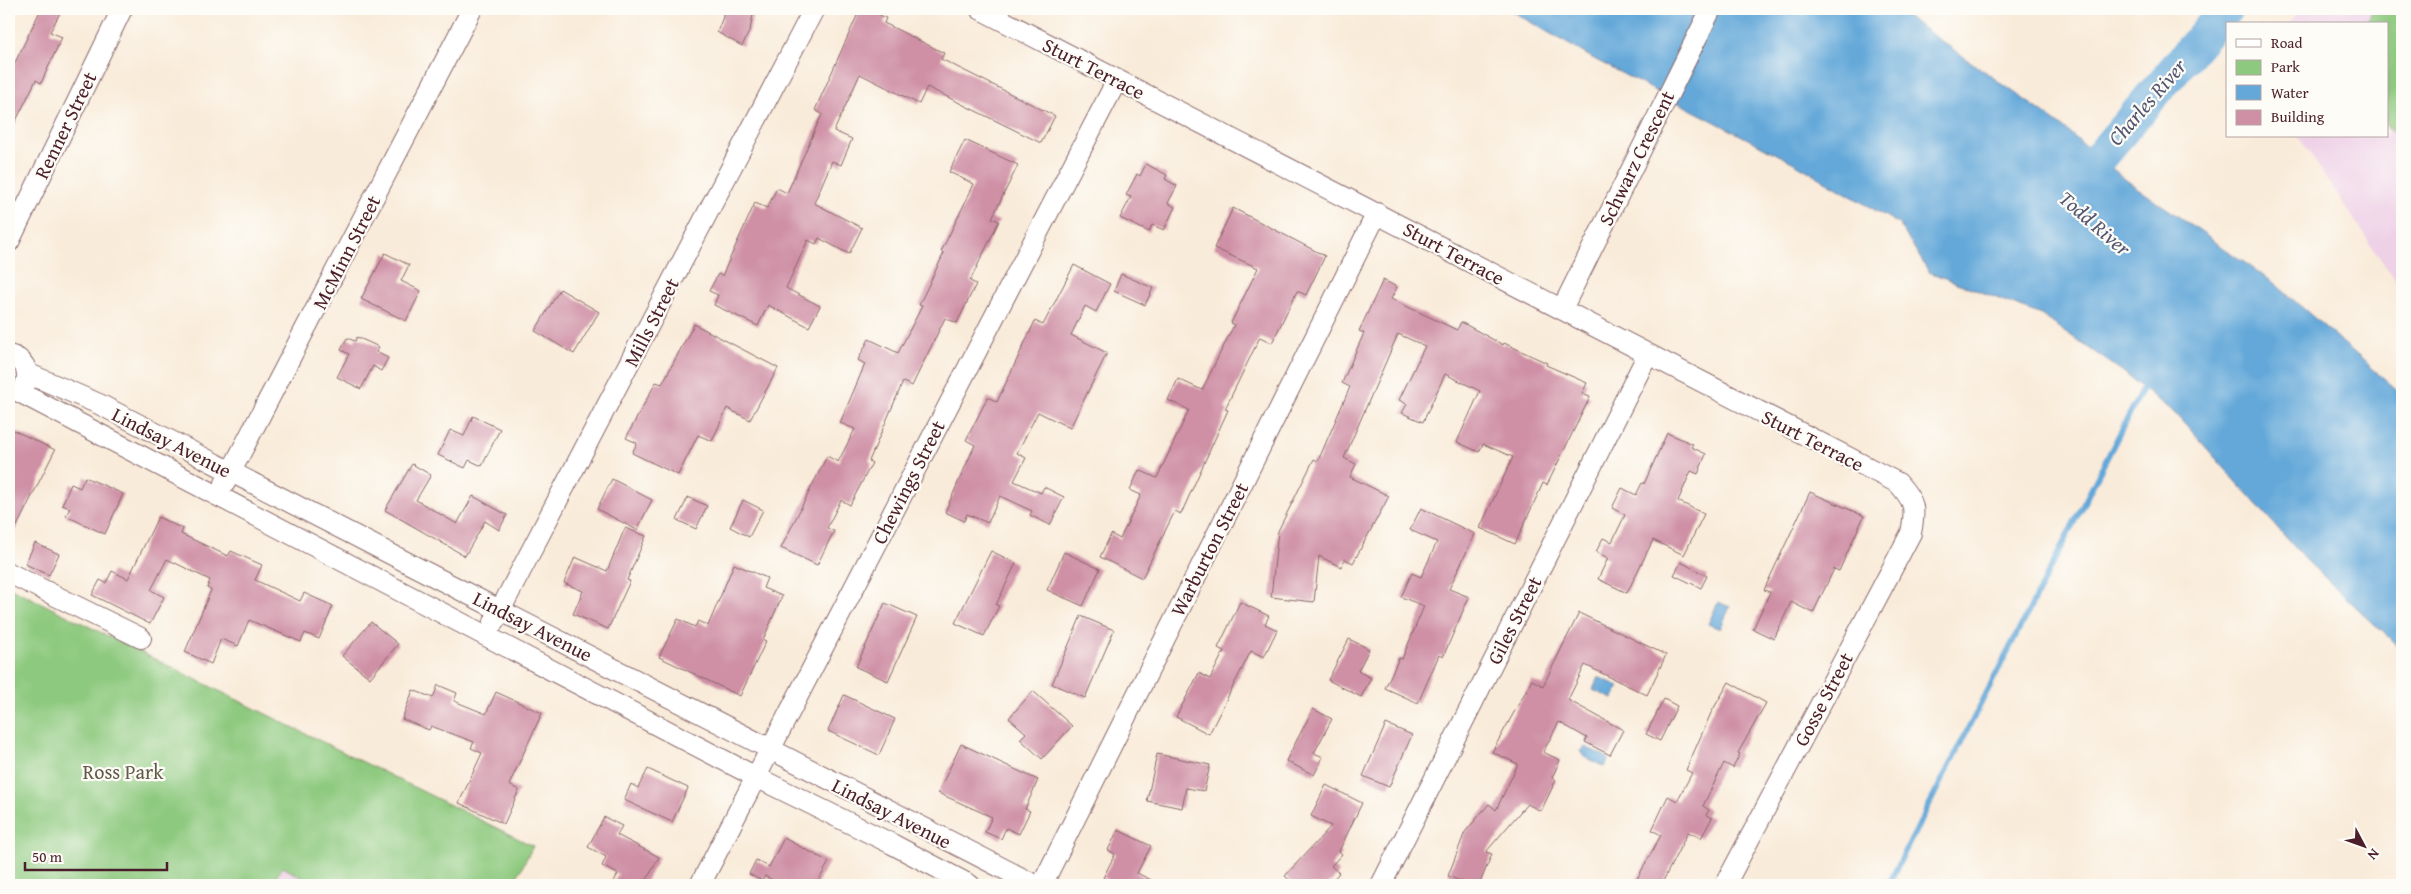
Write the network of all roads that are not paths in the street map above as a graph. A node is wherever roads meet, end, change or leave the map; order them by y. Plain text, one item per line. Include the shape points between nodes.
1 (122, 9) edge
2 (472, 9) edge
3 (814, 9) edge
4 (980, 9) edge
5 (1711, 9) edge
6 (1117, 80) junction
7 (1377, 213) junction
8 (9, 242) edge
9 (1562, 309) junction
10 (1648, 354) junction
11 (9, 355) edge
12 (27, 373) junction
13 (14, 394) edge
14 (232, 472) junction
15 (218, 495) junction
16 (1915, 511) joint
17 (9, 573) edge
18 (501, 610) junction
19 (487, 635) junction
20 (141, 638) dead end
21 (769, 750) junction
22 (756, 777) junction
23 (700, 885) edge
24 (970, 885) edge
25 (1036, 885) edge
26 (1042, 885) edge
27 (1381, 885) edge
28 (1725, 885) edge

1 - 8 street, Renner Street
2 - 14 street, McMinn Street
3 - 18 street, Mills Street
4 - 6 street, Sturt Terrace
5 - 9 street, Schwarz Crescent
6 - 7 street, Sturt Terrace
6 - 21 street, Chewings Street
7 - 9 street, Sturt Terrace
7 - 26 street, Warburton Street
9 - 10 street, Sturt Terrace
10 - 16 street, Sturt Terrace via 1898,483 1910,497
10 - 27 street, Giles Street
11 - 12 street via 22,362
12 - 13 street via 27,380
12 - 14 street, Lindsay Avenue via 99,404
13 - 15 street, Lindsay Avenue
14 - 15 street, McMinn Street
14 - 18 street, Lindsay Avenue
15 - 19 street, Lindsay Avenue
16 - 28 street, Gosse Street via 1911,533
17 - 20 street
18 - 19 street, Mills Street
18 - 21 street, Lindsay Avenue
19 - 22 street, Lindsay Avenue
21 - 22 street, Chewings Street
21 - 25 street, Lindsay Avenue
22 - 23 street, Chewings Street
22 - 24 street, Lindsay Avenue

